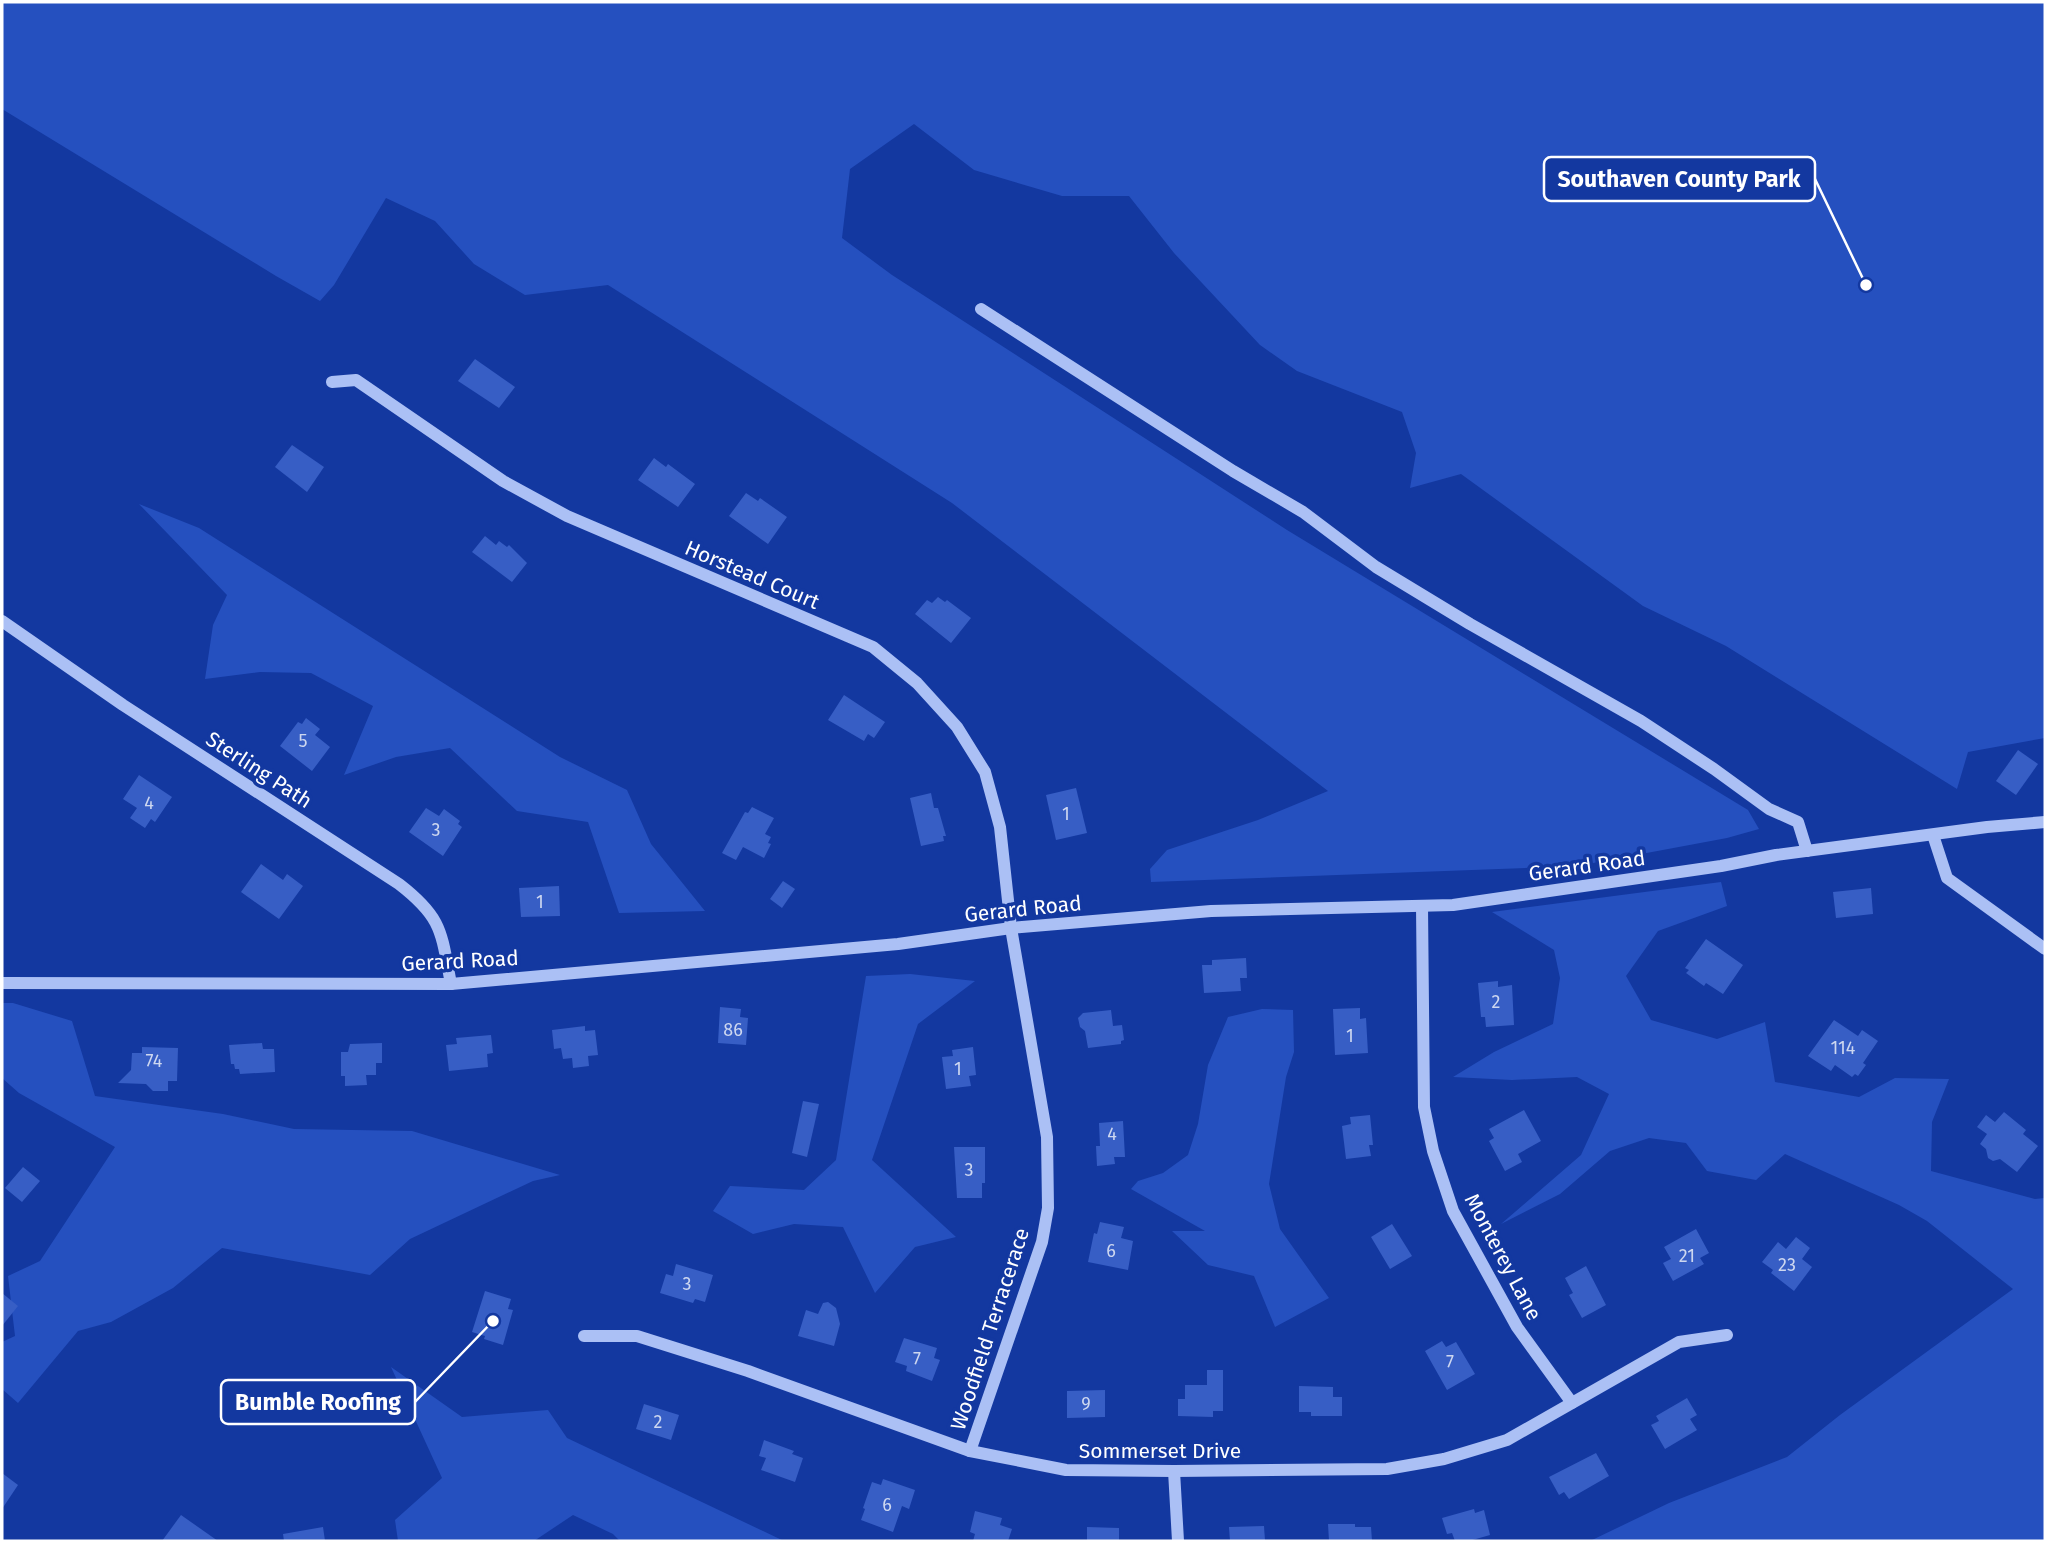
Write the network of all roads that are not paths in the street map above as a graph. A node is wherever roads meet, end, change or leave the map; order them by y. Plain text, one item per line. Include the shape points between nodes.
1 (981, 309) dead end
2 (332, 382) dead end
3 (2, 621) edge
4 (2045, 822) edge
5 (1933, 835) junction
6 (1807, 852) junction
7 (1422, 906) junction
8 (1011, 928) junction
9 (2045, 949) edge
10 (2, 984) edge
11 (451, 984) junction
12 (1727, 1335) dead end
13 (584, 1336) dead end
14 (1572, 1403) junction
15 (970, 1451) junction
16 (1174, 1471) junction
17 (1178, 1541) edge

1 - 6 street via 1303,512 1376,567 1641,721 1769,809 1798,822
2 - 8 street, Horstead Court via 356,380 503,481 567,516 882,655 957,727 985,772 1000,827
3 - 11 street, Sterling Path via 418,899 441,930
4 - 5 street, Gerard Road
5 - 6 street, Gerard Road
5 - 9 street via 1947,878
6 - 7 street, Gerard Road
7 - 8 street, Gerard Road via 1211,911
7 - 14 street, Monterey Lane via 1424,1107 1433,1151 1453,1211 1491,1280 1517,1327
8 - 11 street, Gerard Road via 898,944
8 - 15 street, Woodfield Terracerace via 1047,1137 1048,1208 1042,1242
10 - 11 street, Gerard Road
12 - 14 street, Sommerset Drive via 1679,1342
13 - 15 street, Sommerset Drive via 637,1336
14 - 16 street, Sommerset Drive via 1507,1440 1444,1460 1387,1469
15 - 16 street, Sommerset Drive via 1066,1470
16 - 17 street

